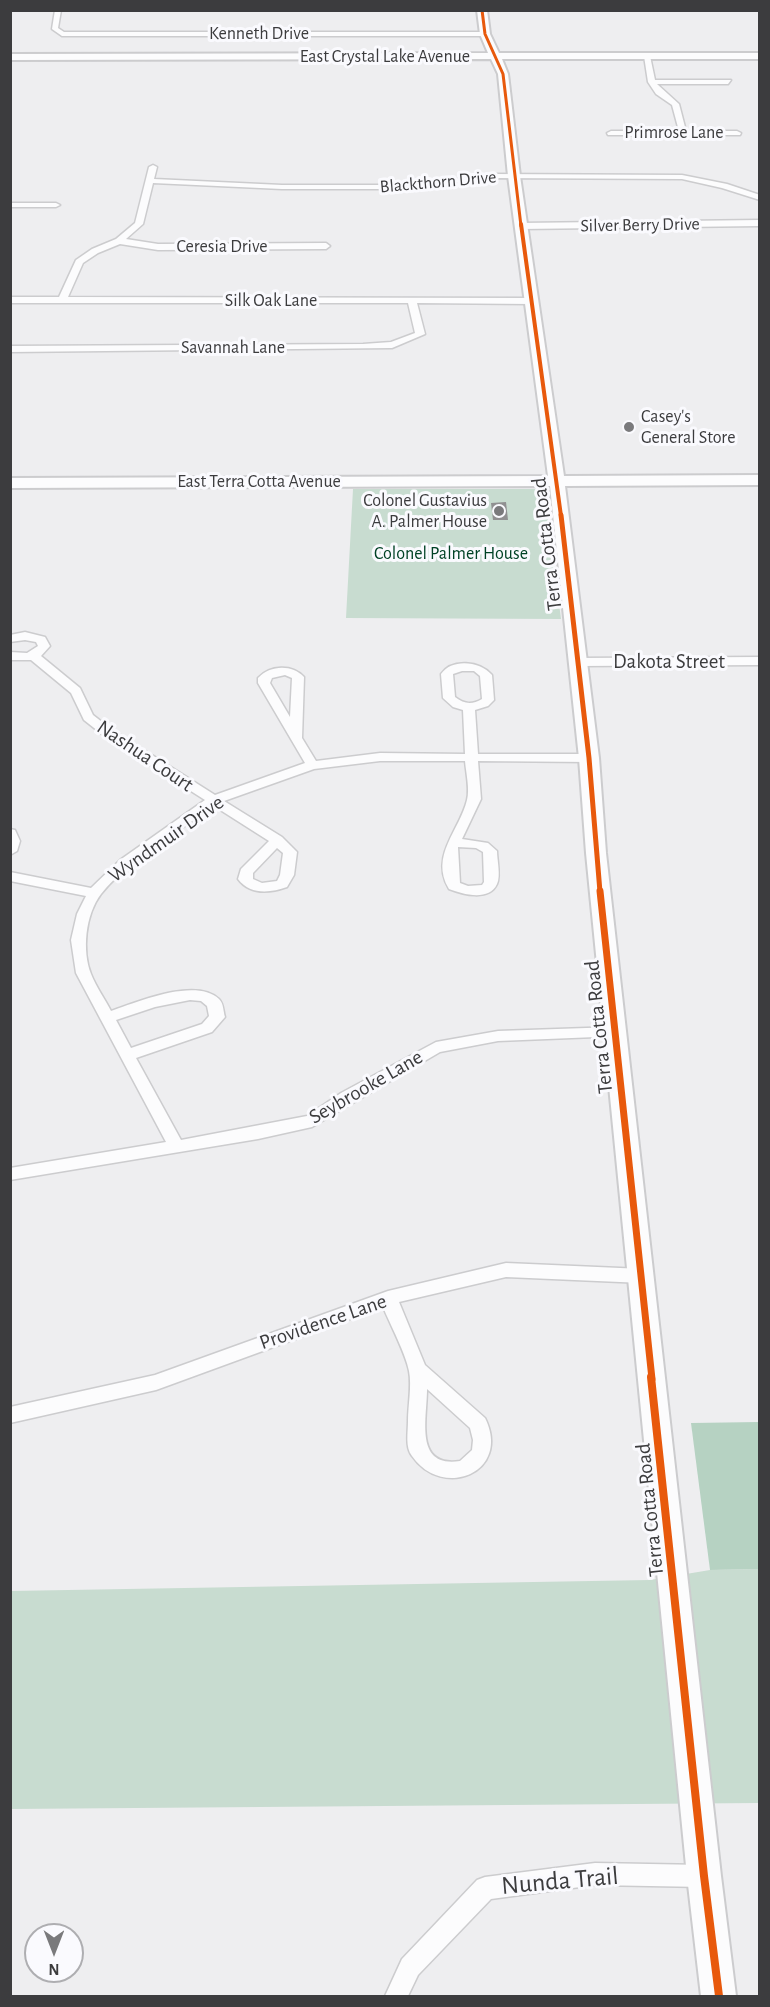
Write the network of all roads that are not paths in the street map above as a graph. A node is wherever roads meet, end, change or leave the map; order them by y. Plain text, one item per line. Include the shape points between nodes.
1 (58, 10) edge
2 (482, 10) edge
3 (485, 34) junction
4 (647, 56) junction
5 (759, 56) edge
6 (10, 57) edge
7 (497, 57) junction
8 (652, 82) junction
9 (728, 82) dead end
10 (610, 133) dead end
11 (683, 133) junction
12 (737, 133) dead end
13 (153, 167) dead end
14 (514, 176) junction
15 (151, 181) junction
16 (757, 195) edge
17 (56, 205) dead end
18 (10, 206) edge
19 (759, 223) edge
20 (521, 226) junction
21 (119, 241) junction
22 (326, 246) dead end
23 (10, 300) edge
24 (62, 300) junction
25 (412, 301) junction
26 (531, 301) junction
27 (10, 349) edge
28 (759, 480) edge
29 (557, 481) junction
30 (10, 483) edge
31 (10, 639) edge
32 (33, 655) junction
33 (10, 656) edge
34 (759, 661) edge
35 (578, 662) junction
36 (469, 706) dead end
37 (296, 738) junction
38 (471, 759) junction
39 (589, 759) junction
40 (312, 765) junction
41 (214, 800) junction
42 (10, 833) edge
43 (277, 840) dead end
44 (454, 843) dead end
45 (10, 850) edge
46 (10, 876) edge
47 (94, 893) junction
48 (107, 1018) junction
49 (616, 1032) junction
50 (126, 1056) junction
51 (176, 1146) junction
52 (10, 1174) edge
53 (643, 1276) junction
54 (388, 1298) junction
55 (418, 1370) junction
56 (10, 1415) edge
57 (704, 1876) junction
58 (396, 1996) edge
59 (719, 1996) edge

1 - 3 street, Kenneth Drive via 55,29 62,34
2 - 3 street
3 - 7 street, Terra Cotta Road
4 - 5 street, East Crystal Lake Avenue
4 - 7 street, East Crystal Lake Avenue
4 - 8 street
6 - 7 street, East Crystal Lake Avenue
7 - 14 street, Terra Cotta Road via 503,74
8 - 9 street
8 - 11 street via 658,92 675,104
10 - 11 street, Primrose Lane
11 - 12 street, Primrose Lane
13 - 15 street
14 - 15 street, Blackthorn Drive via 410,187
14 - 16 street, Blackthorn Drive via 682,177
14 - 20 street, Terra Cotta Road
15 - 21 street via 141,221
17 - 18 street
19 - 20 street, Silver Berry Drive
20 - 26 street, Terra Cotta Road
21 - 22 street, Ceresia Drive via 158,247
21 - 24 street via 79,262
23 - 24 street, Silk Oak Lane
24 - 25 street, Silk Oak Lane
25 - 26 street, Silk Oak Lane
25 - 27 street, Savannah Lane via 420,334 392,345
26 - 29 street, Terra Cotta Road
28 - 29 street, East Terra Cotta Avenue
29 - 30 street, East Terra Cotta Avenue
29 - 35 street, Terra Cotta Road
31 - 32 street via 25,636 41,640 42,650
32 - 33 street
32 - 41 street, Nashua Court via 76,691 88,717 100,727
34 - 35 street, Dakota Street
35 - 39 street, Terra Cotta Road
36 - 38 street
37 - 37 street via 298,677 288,672 270,673 264,683
37 - 40 street
38 - 39 street, Wyndmuir Drive
38 - 40 street, Wyndmuir Drive via 380,757
38 - 44 street via 474,799
39 - 49 street, Terra Cotta Road
40 - 41 street, Wyndmuir Drive
41 - 43 street, Nashua Court
41 - 47 street, Wyndmuir Drive via 125,863
42 - 45 street
46 - 47 street
47 - 48 street, Wyndmuir Drive via 84,914 78,949 83,973
48 - 50 street, Wyndmuir Drive
48 - 50 street via 183,994 199,995 216,1007 217,1017 207,1028
49 - 51 street, Seybrooke Lane via 498,1036 436,1047 312,1121
49 - 53 street, Terra Cotta Road
50 - 51 street, Wyndmuir Drive
51 - 52 street, Seybrooke Lane
53 - 54 street, Providence Lane via 506,1270
53 - 57 street, Terra Cotta Road
54 - 55 street
54 - 56 street, Providence Lane via 156,1382
55 - 55 street via 417,1449 432,1466 466,1468 483,1450 483,1433
57 - 58 street, Nunda Trail via 595,1874 485,1888 410,1967
57 - 59 street, Terra Cotta Road

